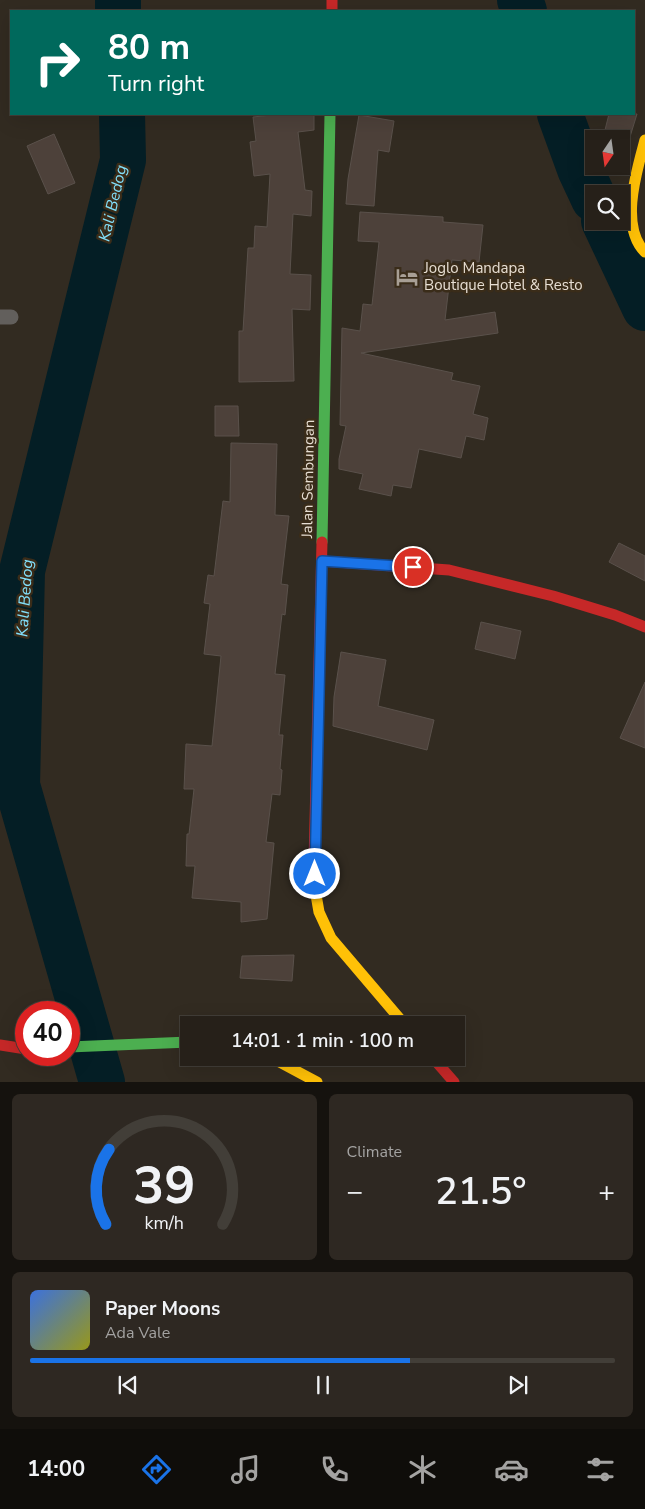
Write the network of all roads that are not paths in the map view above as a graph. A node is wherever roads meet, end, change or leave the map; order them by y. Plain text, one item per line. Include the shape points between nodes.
1 (330, 115) edge
2 (645, 140) edge
3 (645, 252) edge
4 (322, 561) junction
5 (645, 627) edge
6 (397, 1016) edge
7 (180, 1042) edge
8 (0, 1045) edge
9 (80, 1046) edge
10 (15, 1047) edge
11 (287, 1066) edge
12 (440, 1066) edge
13 (317, 1082) edge
14 (454, 1082) edge

1 - 4 street, Jalan Sembungan
2 - 3 street via 632,188 632,226
4 - 5 street via 449,570 615,614
4 - 6 street, Jalan Sembungan via 314,861 319,912 331,938
7 - 9 street
8 - 10 street
11 - 13 street
12 - 14 street

